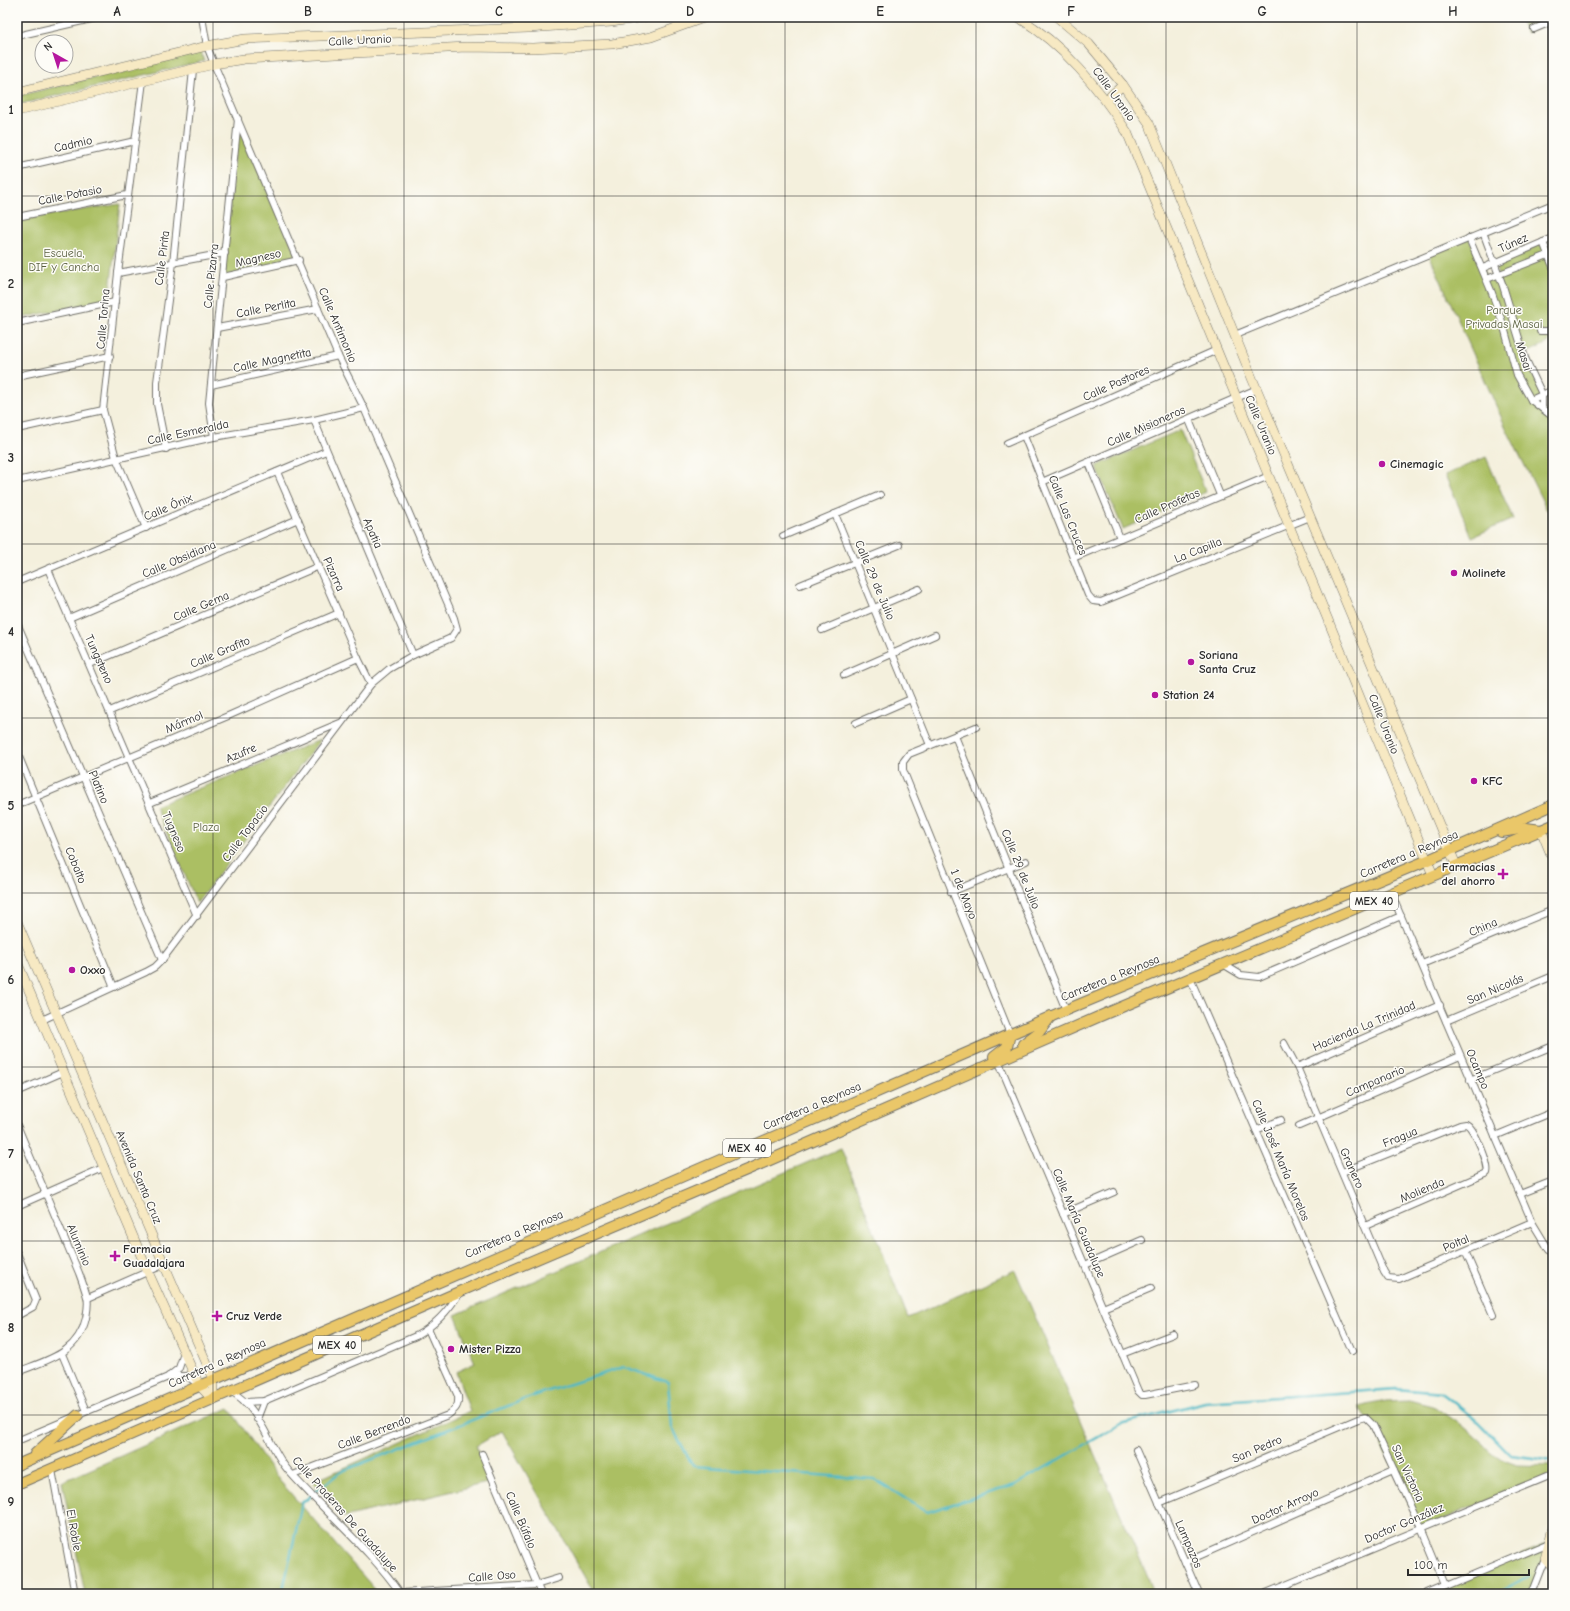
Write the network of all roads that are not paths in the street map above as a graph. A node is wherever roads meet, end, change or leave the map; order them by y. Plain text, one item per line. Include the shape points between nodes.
1 (100, 17) edge
2 (202, 17) edge
3 (644, 17) edge
4 (706, 17) edge
5 (1018, 17) edge
6 (1057, 17) edge
7 (1553, 21) edge
8 (1534, 29) dead end
9 (17, 36) edge
10 (207, 46) junction
11 (214, 64) junction
12 (193, 70) junction
13 (143, 81) junction
14 (1123, 85) junction
15 (17, 92) edge
16 (1106, 100) junction
17 (17, 111) edge
18 (238, 118) junction
19 (135, 141) junction
20 (17, 168) edge
21 (127, 195) junction
22 (1553, 204) edge
23 (17, 216) edge
24 (1483, 232) junction
25 (1469, 238) junction
26 (1553, 238) edge
27 (1543, 242) junction
28 (225, 253) junction
29 (1548, 254) junction
30 (299, 260) junction
31 (172, 263) junction
32 (1494, 263) junction
33 (1553, 267) edge
34 (1483, 268) junction
35 (118, 274) junction
36 (1498, 274) junction
37 (223, 277) junction
38 (1487, 279) junction
39 (115, 302) junction
40 (318, 309) junction
41 (17, 323) edge
42 (217, 328) junction
43 (1540, 331) dead end
44 (1553, 331) edge
45 (1235, 335) junction
46 (1217, 350) junction
47 (1524, 354) junction
48 (110, 356) junction
49 (338, 356) junction
50 (1513, 358) junction
51 (17, 376) edge
52 (211, 385) junction
53 (1257, 389) junction
54 (1553, 390) edge
55 (1542, 394) junction
56 (1237, 398) junction
57 (1531, 400) junction
58 (364, 408) junction
59 (1542, 408) junction
60 (103, 410) junction
61 (1553, 416) edge
62 (314, 420) junction
63 (1189, 420) junction
64 (17, 429) edge
65 (1024, 436) junction
66 (214, 437) junction
67 (1007, 443) dead end
68 (166, 449) junction
69 (326, 451) junction
70 (116, 458) junction
71 (1089, 463) junction
72 (277, 472) junction
73 (1269, 476) junction
74 (17, 481) edge
75 (1042, 482) junction
76 (880, 495) dead end
77 (1220, 495) junction
78 (835, 514) junction
79 (1310, 517) junction
80 (298, 518) junction
81 (1290, 525) junction
82 (146, 528) junction
83 (783, 536) dead end
84 (1120, 538) junction
85 (899, 546) dead end
86 (1073, 558) junction
87 (855, 562) junction
88 (319, 566) junction
89 (48, 569) junction
90 (17, 582) edge
91 (800, 585) dead end
92 (919, 589) dead end
93 (1094, 601) joint
94 (875, 608) junction
95 (340, 613) junction
96 (69, 618) junction
97 (17, 623) edge
98 (822, 630) dead end
99 (935, 635) dead end
100 (24, 638) junction
101 (451, 638) joint
102 (17, 641) edge
103 (894, 654) junction
104 (413, 655) junction
105 (358, 658) junction
106 (90, 664) junction
107 (844, 674) dead end
108 (371, 684) junction
109 (911, 699) junction
110 (110, 711) junction
111 (341, 723) junction
112 (856, 723) dead end
113 (976, 727) dead end
114 (955, 736) junction
115 (930, 745) junction
116 (17, 752) edge
117 (129, 758) junction
118 (83, 778) junction
119 (36, 797) junction
120 (150, 803) junction
121 (17, 805) edge
122 (1553, 805) edge
123 (1553, 817) edge
124 (1553, 825) edge
125 (1540, 830) junction
126 (1488, 834) junction
127 (1449, 851) junction
128 (1553, 859) edge
129 (1428, 860) junction
130 (1026, 861) dead end
131 (1456, 865) junction
132 (1009, 868) junction
133 (1434, 875) junction
134 (951, 892) junction
135 (1391, 893) junction
136 (1327, 902) junction
137 (1553, 910) edge
138 (197, 916) junction
139 (1401, 916) junction
140 (17, 922) edge
141 (1292, 936) junction
142 (162, 960) junction
143 (17, 962) edge
144 (1223, 964) junction
145 (1422, 964) junction
146 (1553, 976) edge
147 (1190, 978) junction
148 (114, 986) junction
149 (1085, 1002) junction
150 (1440, 1005) junction
151 (1066, 1010) junction
152 (57, 1014) junction
153 (1105, 1014) junction
154 (1052, 1016) junction
155 (42, 1020) junction
156 (1446, 1021) junction
157 (1010, 1034) junction
158 (1284, 1043) dead end
159 (1553, 1046) edge
160 (1013, 1054) junction
161 (1460, 1056) junction
162 (998, 1060) junction
163 (1296, 1067) junction
164 (63, 1072) junction
165 (961, 1076) junction
166 (1470, 1080) junction
167 (17, 1092) edge
168 (1553, 1112) edge
169 (1318, 1118) junction
170 (1281, 1120) dead end
171 (17, 1125) edge
172 (1299, 1126) dead end
173 (1256, 1130) junction
174 (1494, 1136) junction
175 (105, 1167) junction
176 (1342, 1172) junction
177 (1487, 1173) joint
178 (1553, 1181) edge
179 (1114, 1192) dead end
180 (46, 1194) junction
181 (1520, 1194) junction
182 (17, 1206) edge
183 (1063, 1214) junction
184 (590, 1216) junction
185 (1532, 1222) junction
186 (1365, 1226) junction
187 (596, 1233) junction
188 (1142, 1240) dead end
189 (1551, 1250) edge
190 (1465, 1251) junction
191 (17, 1253) edge
192 (19, 1261) edge
193 (163, 1265) junction
194 (1085, 1265) junction
195 (148, 1272) junction
196 (1388, 1278) joint
197 (1151, 1288) dead end
198 (461, 1291) junction
199 (88, 1298) junction
200 (1103, 1308) junction
201 (1493, 1315) dead end
202 (17, 1316) edge
203 (428, 1329) junction
204 (1173, 1334) dead end
205 (1352, 1351) dead end
206 (184, 1352) junction
207 (62, 1354) junction
208 (1122, 1354) junction
209 (17, 1372) edge
210 (168, 1376) junction
211 (213, 1378) junction
212 (199, 1384) junction
213 (1195, 1385) dead end
214 (230, 1392) junction
215 (213, 1400) junction
216 (264, 1401) junction
217 (245, 1402) junction
218 (82, 1413) junction
219 (1365, 1417) joint
220 (257, 1419) junction
221 (17, 1441) edge
222 (1136, 1450) dead end
223 (482, 1454) dead end
224 (28, 1460) junction
225 (17, 1465) edge
226 (52, 1470) junction
227 (1394, 1470) junction
228 (1553, 1474) edge
229 (293, 1475) junction
230 (17, 1484) edge
231 (1159, 1503) junction
232 (1421, 1528) junction
233 (1553, 1528) edge
234 (1549, 1543) junction
235 (1545, 1558) junction
236 (1185, 1562) junction
237 (1553, 1567) edge
238 (559, 1578) dead end
239 (536, 1585) junction
240 (1445, 1586) junction
241 (75, 1594) edge
242 (401, 1594) edge
243 (541, 1594) edge
244 (1199, 1594) edge
245 (1264, 1594) edge
246 (1427, 1594) edge
247 (1531, 1594) edge

1 - 9 street
2 - 10 street, Calle Antimonio
3 - 10 street, Calle Uranio via 528,28 245,39
4 - 11 street, Calle Uranio via 651,37 612,44 267,56
5 - 16 street, Calle Uranio via 1050,39 1073,60
6 - 14 street, Calle Uranio via 1088,44
7 - 8 street
10 - 11 street, Calle Antimonio
10 - 15 street, Calle Uranio
11 - 12 street, Calle Uranio
11 - 18 street, Calle Antimonio
12 - 13 street, Calle Uranio
12 - 31 street, Calle Pirita
13 - 17 street, Calle Uranio
13 - 19 street, Calle Torina
14 - 16 street
14 - 45 street, Calle Uranio via 1149,123
16 - 46 street, Calle Uranio via 1127,132
18 - 28 street, Calle Pizarra
18 - 30 street, Calle Antimonio
19 - 20 street, Cadmio
19 - 21 street, Calle Torina
21 - 23 street, Calle Potasio
21 - 35 street, Calle Torina
22 - 24 street
24 - 25 street
24 - 32 street, Masai
25 - 34 street, Masai
25 - 45 street
26 - 27 street, Túnez
27 - 29 street
27 - 32 street, Túnez
28 - 31 street
28 - 37 street, Calle Pizarra
29 - 33 street
29 - 36 street, Túnez
30 - 37 street, Magneso
30 - 40 street, Calle Antimonio
31 - 35 street
31 - 68 street, Calle Pirita via 157,382 157,404
32 - 34 street, Túnez
32 - 36 street, Masai
34 - 38 street, Masai
35 - 39 street, Calle Torina
36 - 38 street, Túnez
36 - 47 street, Masai
37 - 42 street, Calle Pizarra
38 - 50 street, Masai
39 - 41 street
39 - 48 street, Calle Torina
40 - 42 street, Calle Perlita
40 - 49 street, Calle Antimonio
42 - 52 street, Calle Pizarra
43 - 44 street
45 - 53 street, Calle Uranio
46 - 56 street, Calle Uranio
46 - 65 street, Calle Pastores
47 - 50 street
47 - 55 street, Masai
48 - 51 street
48 - 60 street, Calle Torina
49 - 52 street, Calle Magnetita
49 - 58 street, Calle Antimonio
50 - 57 street, Masai via 1517,375
52 - 66 street, Calle Pizarra via 209,403
53 - 56 street, Calle Misioneros
53 - 79 street, Calle Uranio
54 - 55 street
55 - 57 street
55 - 59 street, Masai
56 - 63 street, Calle Misioneros
56 - 73 street, Calle Uranio
57 - 59 street, Masai
58 - 62 street, Calle Esmeralda
58 - 101 street, Calle Antimonio via 454,618 457,629
59 - 61 street, Masai
60 - 64 street
60 - 70 street, Calle Torina
62 - 66 street, Calle Esmeralda
62 - 69 street, Apatia
63 - 71 street, Calle Misioneros
63 - 77 street
65 - 67 street, Calle Pastores
65 - 75 street, Calle Las Cruces
66 - 68 street, Calle Esmeralda
68 - 70 street, Calle Esmeralda
69 - 72 street, Calle Ónix
69 - 104 street, Apatia
70 - 74 street, Calle Esmeralda
70 - 82 street, Calle Torina
71 - 75 street, Calle Misioneros
71 - 84 street
72 - 80 street, Pizarra
72 - 82 street, Calle Ónix
73 - 77 street, Calle Profetas
73 - 81 street, Calle Uranio
75 - 86 street, Calle Las Cruces
76 - 78 street
77 - 84 street, Calle Profetas
78 - 83 street
78 - 87 street, Calle 29 de Julio
79 - 81 street, La Capilla
79 - 127 street, Calle Uranio
80 - 88 street, Pizarra
80 - 96 street, Calle Obsidiana
81 - 93 street, La Capilla via 1101,602
81 - 129 street, Calle Uranio
82 - 89 street, Calle Ónix
84 - 86 street, Calle Profetas
85 - 87 street
86 - 93 street, Calle Las Cruces via 1088,595
87 - 91 street
87 - 94 street, Calle 29 de Julio
88 - 95 street, Pizarra
88 - 106 street, Calle Gema
89 - 90 street, Calle Ónix
89 - 96 street, Tungsteno
92 - 94 street
94 - 98 street
94 - 103 street, Calle 29 de Julio
95 - 105 street, Pizarra
95 - 110 street, Calle Grafito
96 - 106 street, Tungsteno
97 - 100 street, Platino
99 - 103 street
100 - 102 street
100 - 118 street, Platino
101 - 104 street, Calle Topacio
103 - 107 street
103 - 109 street, Calle 29 de Julio
104 - 108 street, Calle Topacio via 389,669
105 - 108 street, Pizarra
105 - 117 street, Mármol
106 - 110 street, Tungsteno
108 - 111 street, Calle Topacio
109 - 112 street
109 - 115 street, Calle 29 de Julio
110 - 117 street, Tungsteno
111 - 120 street, Azufre
111 - 138 street, Calle Topacio
113 - 114 street
114 - 115 street
114 - 132 street, Calle 29 de Julio
115 - 134 street, 1 de Mayo via 908,754 903,762 903,770
116 - 119 street, Cobalto
117 - 118 street, Mármol
117 - 120 street, Tugneso
118 - 119 street, Mármol
118 - 142 street, Platino
119 - 121 street, Mármol
119 - 148 street, Cobalto
120 - 138 street, Tugneso
122 - 126 main road, Carretera a Reynosa / MEX 40
123 - 125 main road
124 - 125 main road, MEX 40
125 - 126 main road via 1526,828
125 - 128 street
125 - 131 main road, MEX 40
126 - 127 main road, Carretera a Reynosa / MEX 40
127 - 129 main road, Carretera a Reynosa / MEX 40
127 - 131 street, Calle Uranio
129 - 133 street, Calle Uranio
129 - 136 main road, Carretera a Reynosa / MEX 40
130 - 132 street
131 - 133 main road, MEX 40
132 - 134 street
132 - 151 street, Calle 29 de Julio
133 - 135 main road, MEX 40
134 - 157 street, 1 de Mayo
135 - 139 street, Ocampo
135 - 141 main road, MEX 40
136 - 141 main road via 1324,913 1319,918
136 - 149 main road, Carretera a Reynosa / MEX 40
137 - 145 street, China
138 - 142 street, Calle Topacio
139 - 144 street via 1258,978 1241,975
139 - 145 street, Ocampo
140 - 152 street, Avenida Santa Cruz
141 - 144 main road, MEX 40
142 - 148 street, Calle Topacio via 155,967
143 - 155 street
144 - 147 main road, MEX 40
145 - 150 street, Ocampo
146 - 156 street, San Nicolás
147 - 153 main road, MEX 40
147 - 173 street, Calle José María Morelos
148 - 152 street, Calle Topacio
149 - 151 main road, Carretera a Reynosa / MEX 40
149 - 153 main road via 1082,1012 1085,1016
150 - 156 street, Ocampo
150 - 163 street, Hacienda La Trinidad
151 - 154 main road, Carretera a Reynosa / MEX 40
152 - 155 street, Calle Topacio
152 - 193 street, Avenida Santa Cruz
153 - 160 main road, MEX 40
154 - 157 main road, Carretera a Reynosa / MEX 40
154 - 160 main road via 1039,1032
155 - 164 street
156 - 161 street, Ocampo
157 - 165 main road via 1009,1043 1003,1051
157 - 184 main road, Carretera a Reynosa / MEX 40
158 - 163 street, Granero
159 - 166 street
160 - 162 main road, MEX 40
161 - 166 street, Ocampo
161 - 169 street, Campanario
162 - 165 main road, MEX 40
162 - 183 street, Calle María Guadalupe
163 - 169 street, Granero
164 - 167 street
164 - 175 street
165 - 187 main road, MEX 40
166 - 174 street, Ocampo
168 - 174 street
169 - 172 street, Campanario
169 - 176 street, Granero
170 - 173 street
171 - 180 street, Aluminio
173 - 205 street, Calle José María Morelos
174 - 181 street, Ocampo
175 - 180 street
175 - 195 street
176 - 177 street, Fragua via 1466,1124 1472,1128 1488,1166
176 - 186 street, Granero
177 - 186 street, Molienda
178 - 181 street
179 - 183 street
180 - 182 street
180 - 199 street, Aluminio
181 - 185 street, Ocampo
183 - 194 street, Calle María Guadalupe
184 - 187 main road
184 - 211 main road, Carretera a Reynosa / MEX 40
185 - 189 street, Ocampo via 1545,1247
185 - 190 street, Poltal
186 - 196 street, Granero
187 - 198 main road, MEX 40
188 - 194 street
190 - 196 street, Poltal via 1399,1279
190 - 201 street
191 - 192 street
192 - 202 street via 36,1300 33,1307
193 - 195 street
193 - 211 street, Avenida Santa Cruz
194 - 200 street, Calle María Guadalupe
195 - 199 street
195 - 206 street
197 - 200 street
198 - 203 street via 452,1305
198 - 214 main road, MEX 40
199 - 207 street via 87,1314 79,1337
200 - 208 street, Calle María Guadalupe
203 - 216 street
203 - 229 street, Calle Berrendo via 458,1396 459,1403 456,1409 448,1415
204 - 208 street
206 - 210 street via 179,1368
206 - 212 street
207 - 209 street
207 - 218 street
208 - 213 street, Calle María Guadalupe via 1140,1393 1146,1395
210 - 212 street via 187,1376
210 - 218 street
211 - 212 main road, Carretera a Reynosa / MEX 40
211 - 215 street, Avenida Santa Cruz
212 - 215 street
212 - 224 main road, Carretera a Reynosa / MEX 40
214 - 215 main road, MEX 40
214 - 217 street, Calle Praderas De Guadalupe
215 - 226 main road, MEX 40
216 - 217 street
216 - 220 street
217 - 220 street, Calle Praderas De Guadalupe
218 - 221 street
218 - 224 main road
219 - 227 street, San Victoria via 1373,1424
219 - 231 street, San Pedro
220 - 229 street, Calle Praderas De Guadalupe
222 - 231 street, Lampazos
223 - 239 street, Calle Búfalo
224 - 225 main road, Carretera a Reynosa / MEX 40
226 - 230 main road, MEX 40
226 - 241 street, El Roble
227 - 232 street, San Victoria
227 - 236 street, Doctor Arroyo
228 - 232 street, Doctor González
229 - 242 street, Calle Praderas De Guadalupe
231 - 236 street, Lampazos
232 - 240 street, San Victoria
232 - 245 street, Doctor González
233 - 234 street
234 - 235 street
234 - 240 street
235 - 237 street
235 - 247 street
236 - 244 street, Lampazos
238 - 239 street, Calle Oso
239 - 242 street, Calle Oso
239 - 243 street, Calle Búfalo
240 - 246 street

